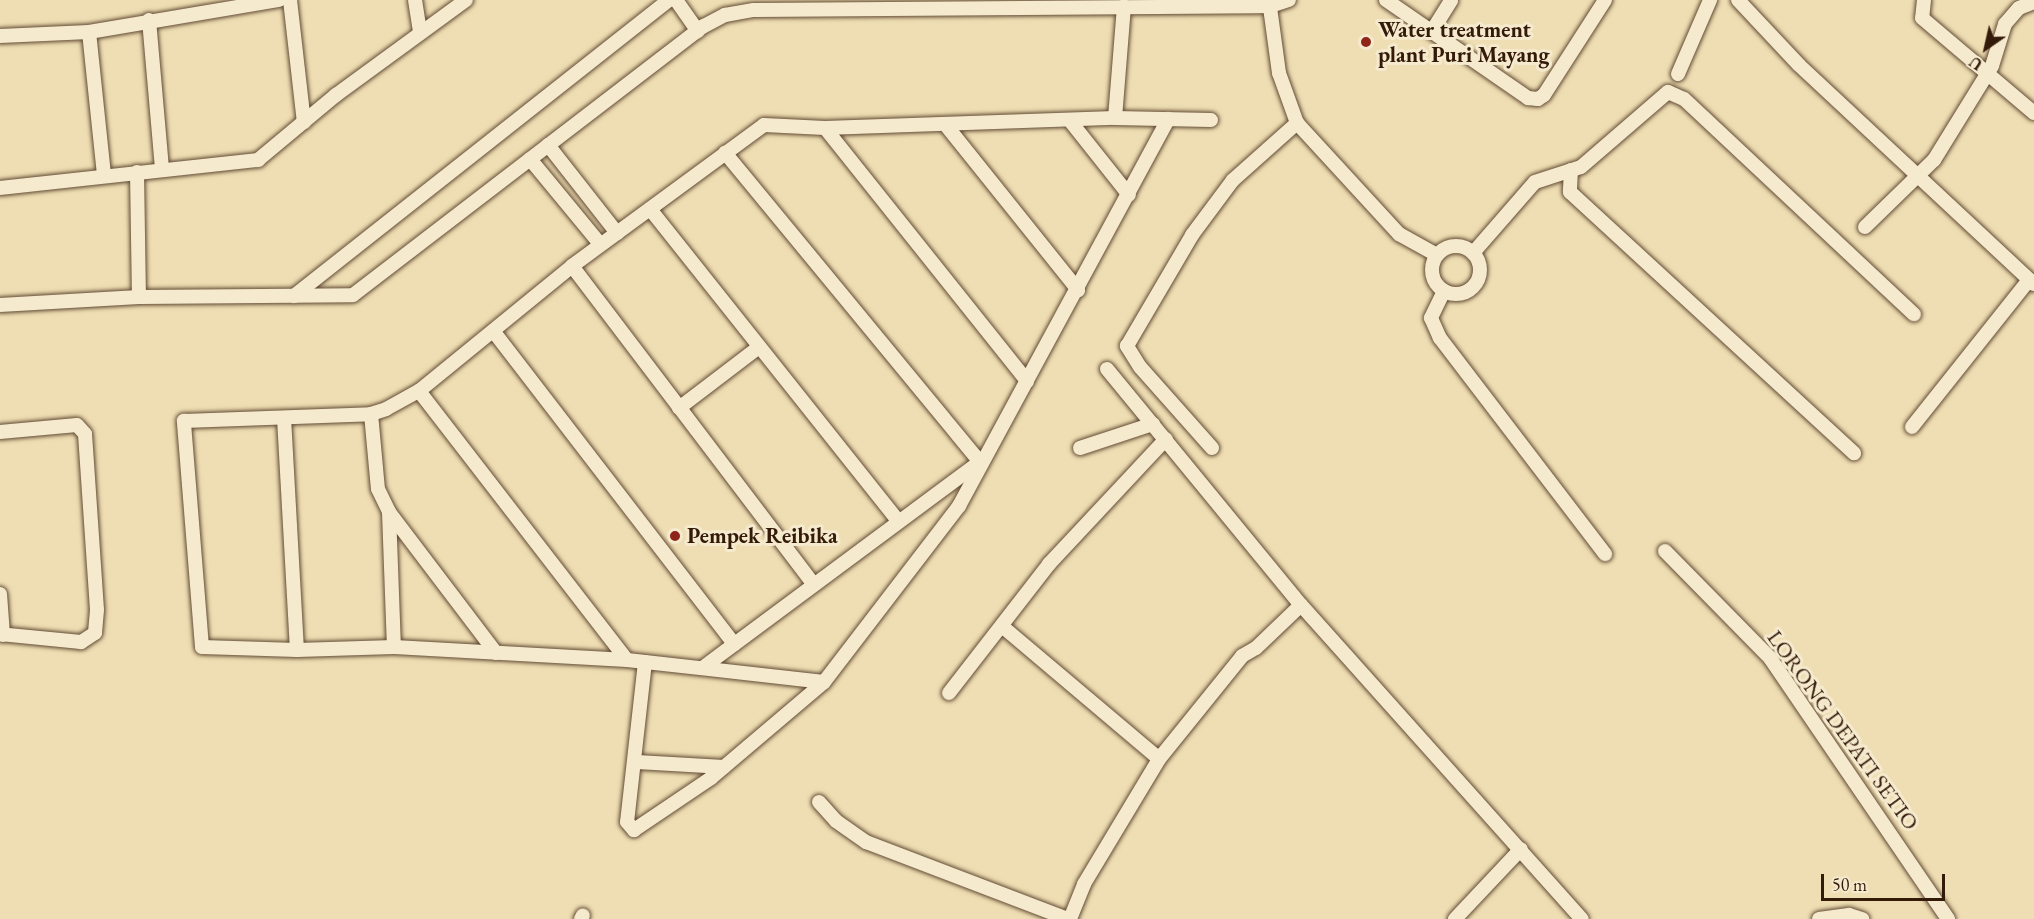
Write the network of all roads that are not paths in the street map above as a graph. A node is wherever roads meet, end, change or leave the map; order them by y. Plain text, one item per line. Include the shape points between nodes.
1 (279, 0) edge
2 (290, 0) edge
3 (415, 0) edge
4 (466, 0) edge
5 (669, 0) edge
6 (676, 0) edge
7 (1289, 0) edge
8 (1386, 0) edge
9 (1452, 0) edge
10 (1605, 0) edge
11 (1710, 0) edge
12 (1738, 0) edge
13 (1924, 0) edge
14 (2031, 2) edge
15 (1269, 3) edge
16 (1124, 6) junction
17 (149, 20) junction
18 (698, 31) junction
19 (1432, 31) junction
20 (89, 32) junction
21 (420, 33) junction
22 (0, 36) edge
23 (1678, 74) dead end
24 (1986, 76) junction
25 (2034, 113) edge
26 (1115, 118) junction
27 (1168, 119) junction
28 (1210, 120) dead end
29 (303, 122) junction
30 (1071, 122) junction
31 (1297, 123) junction
32 (945, 124) junction
33 (825, 128) junction
34 (548, 145) junction
35 (725, 153) junction
36 (530, 159) junction
37 (162, 169) junction
38 (1571, 170) junction
39 (137, 172) junction
40 (104, 174) junction
41 (1918, 174) junction
42 (0, 188) edge
43 (1129, 195) junction
44 (650, 209) junction
45 (1865, 227) dead end
46 (616, 233) junction
47 (600, 244) junction
48 (1473, 253) junction
49 (1437, 255) junction
50 (572, 266) junction
51 (2032, 282) edge
52 (1078, 290) junction
53 (1444, 291) junction
54 (294, 296) junction
55 (139, 297) junction
56 (0, 305) edge
57 (1914, 314) dead end
58 (494, 332) junction
59 (759, 347) junction
60 (1107, 369) dead end
61 (1027, 381) junction
62 (419, 392) junction
63 (679, 408) junction
64 (371, 414) junction
65 (284, 418) junction
66 (1153, 424) junction
67 (1912, 427) dead end
68 (0, 432) edge
69 (1166, 439) junction
70 (1080, 448) dead end
71 (1212, 448) dead end
72 (1854, 453) dead end
73 (981, 462) junction
74 (388, 512) junction
75 (897, 520) junction
76 (1665, 551) dead end
77 (1605, 554) dead end
78 (813, 583) junction
79 (0, 594) edge
80 (1301, 605) junction
81 (1004, 627) junction
82 (1, 634) edge
83 (734, 644) junction
84 (394, 647) junction
85 (297, 650) junction
86 (496, 653) junction
87 (627, 660) junction
88 (645, 662) junction
89 (705, 666) junction
90 (824, 682) junction
91 (949, 693) dead end
92 (1159, 759) junction
93 (637, 762) junction
94 (724, 767) junction
95 (819, 802) dead end
96 (1521, 849) junction
97 (1069, 919) edge
98 (1455, 919) edge
99 (1582, 919) edge
100 (1819, 919) edge
101 (1862, 919) edge
102 (1948, 919) edge

1 - 17 street
2 - 29 street
3 - 21 street
4 - 21 street
5 - 54 street via 451,176
6 - 18 street
7 - 15 street
8 - 19 street
9 - 19 street
10 - 19 street via 1538,99 1528,98
11 - 23 street
12 - 41 street via 1799,65
13 - 24 street via 1922,18
14 - 24 street via 2019,8 2005,24
15 - 16 street
15 - 31 street via 1279,73
16 - 18 street via 754,10 725,15
16 - 26 street
17 - 20 street
17 - 37 street
18 - 34 street
20 - 22 street
20 - 40 street
21 - 29 street
24 - 25 street
24 - 41 street via 1949,138
26 - 27 street
26 - 30 street
27 - 28 street
27 - 43 street
29 - 37 street via 258,160
30 - 32 street
30 - 43 street
31 - 49 street via 1399,234
31 - 71 street via 1233,180 1192,235 1127,346 1140,367
32 - 33 street
32 - 52 street
33 - 35 street via 764,125
33 - 61 street
34 - 36 street
34 - 46 street
35 - 44 street
35 - 73 street
36 - 47 street
36 - 54 street via 353,295
37 - 39 street
38 - 48 street via 1535,182
38 - 57 street via 1581,167 1668,92 1684,99
38 - 72 street via 1570,192
39 - 40 street
39 - 55 street
40 - 42 street
41 - 45 street
41 - 51 street
43 - 52 street
44 - 46 street
44 - 59 street
46 - 47 street
47 - 50 street
48 - 49 street via 1458,244 1445,247
48 - 53 street via 1479,259 1482,274 1476,285 1455,294
49 - 53 street via 1431,271
50 - 58 street
50 - 63 street
51 - 67 street
52 - 61 street
53 - 77 street via 1431,318 1440,338
54 - 55 street
55 - 56 street
58 - 62 street
58 - 83 street
59 - 63 street
59 - 75 street
60 - 66 street
61 - 73 street
62 - 64 street
62 - 87 street
63 - 78 street
64 - 65 street
64 - 74 street via 378,489
65 - 85 street
65 - 85 street via 184,421 199,640 208,649
66 - 69 street
66 - 70 street
68 - 82 street via 77,425 85,434 97,610 95,633 81,642
69 - 80 street
69 - 81 street via 1049,564
73 - 75 street
73 - 90 street via 959,506
74 - 84 street
74 - 86 street
75 - 78 street
76 - 102 street, LORONG DEPATI SETIO via 1770,658
78 - 83 street
79 - 82 street
80 - 92 street via 1256,648 1242,656
80 - 96 street
81 - 91 street
81 - 92 street
83 - 89 street
84 - 85 street
84 - 86 street
86 - 87 street
87 - 88 street
88 - 89 street
88 - 93 street
89 - 90 street
90 - 94 street
92 - 97 street via 1084,884
93 - 94 street
93 - 94 street via 627,822 634,830
95 - 97 street via 836,821 866,842
96 - 98 street
96 - 99 street
100 - 101 street via 1849,915

